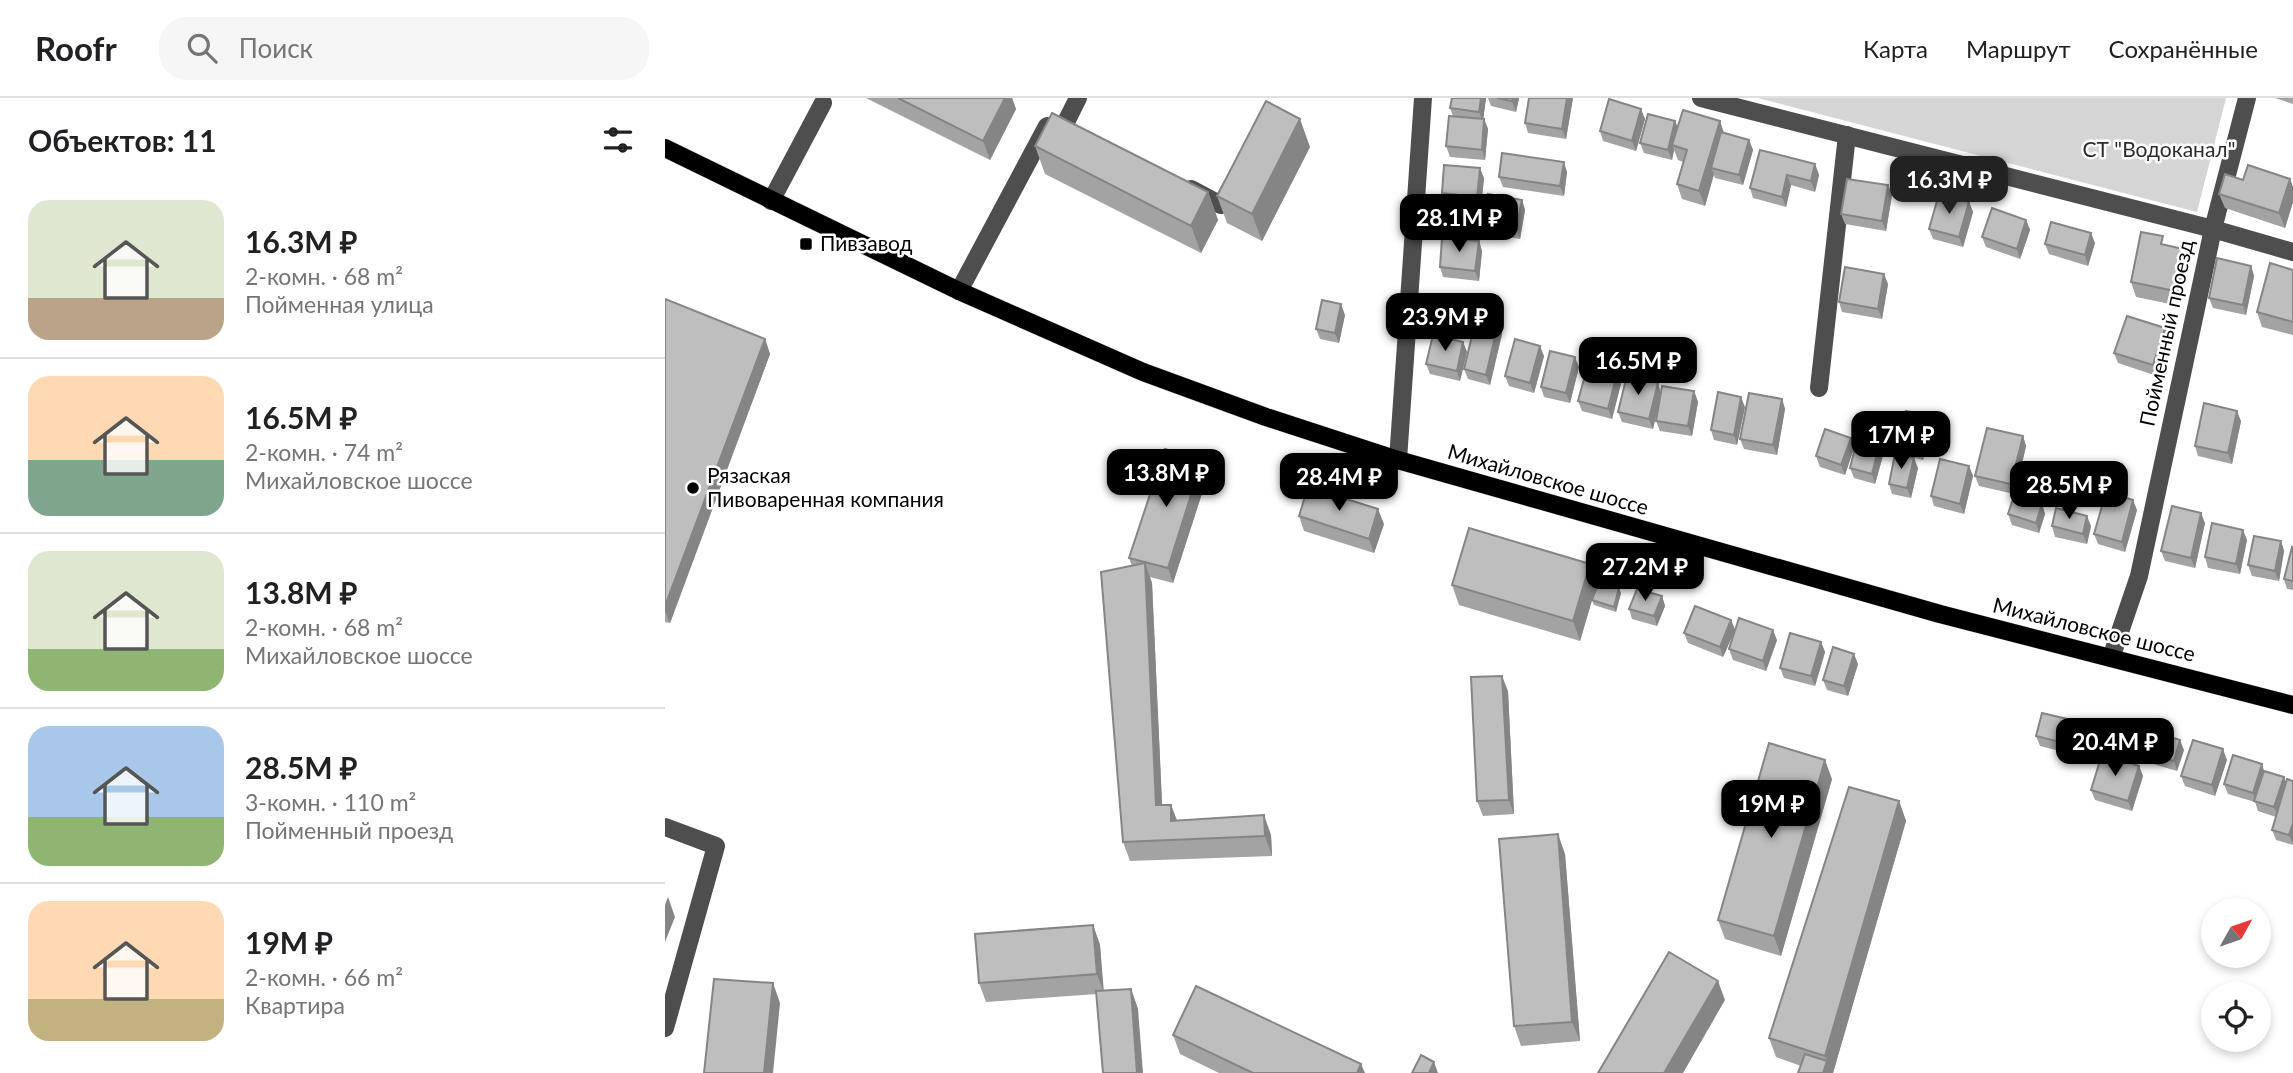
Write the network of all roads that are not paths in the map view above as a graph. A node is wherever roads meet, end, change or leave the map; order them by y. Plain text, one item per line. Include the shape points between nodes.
1 (1078, 98) edge
2 (1423, 98) edge
3 (1701, 98) edge
4 (2247, 98) edge
5 (823, 103) dead end
6 (1847, 135) junction
7 (665, 148) edge
8 (1240, 170) edge
9 (1173, 180) edge
10 (771, 201) junction
11 (2213, 229) junction
12 (2293, 252) edge
13 (959, 291) junction
14 (1819, 388) dead end
15 (1398, 460) junction
16 (2111, 658) junction
17 (2293, 705) edge
18 (665, 827) edge
19 (665, 1028) edge

1 - 13 street via 1071,127 1052,117
2 - 15 street
3 - 6 street
4 - 11 street, Пойменный проезд
5 - 10 street
6 - 11 street
6 - 14 street
7 - 10 main road, Михайловское шоссе
8 - 9 street via 1221,205
10 - 13 main road, Михайловское шоссе
11 - 12 street
11 - 16 street, Пойменный проезд via 2139,576
13 - 15 main road, Михайловское шоссе via 1143,372
15 - 16 main road, Михайловское шоссе
16 - 17 main road, Михайловское шоссе
18 - 19 street via 716,846

